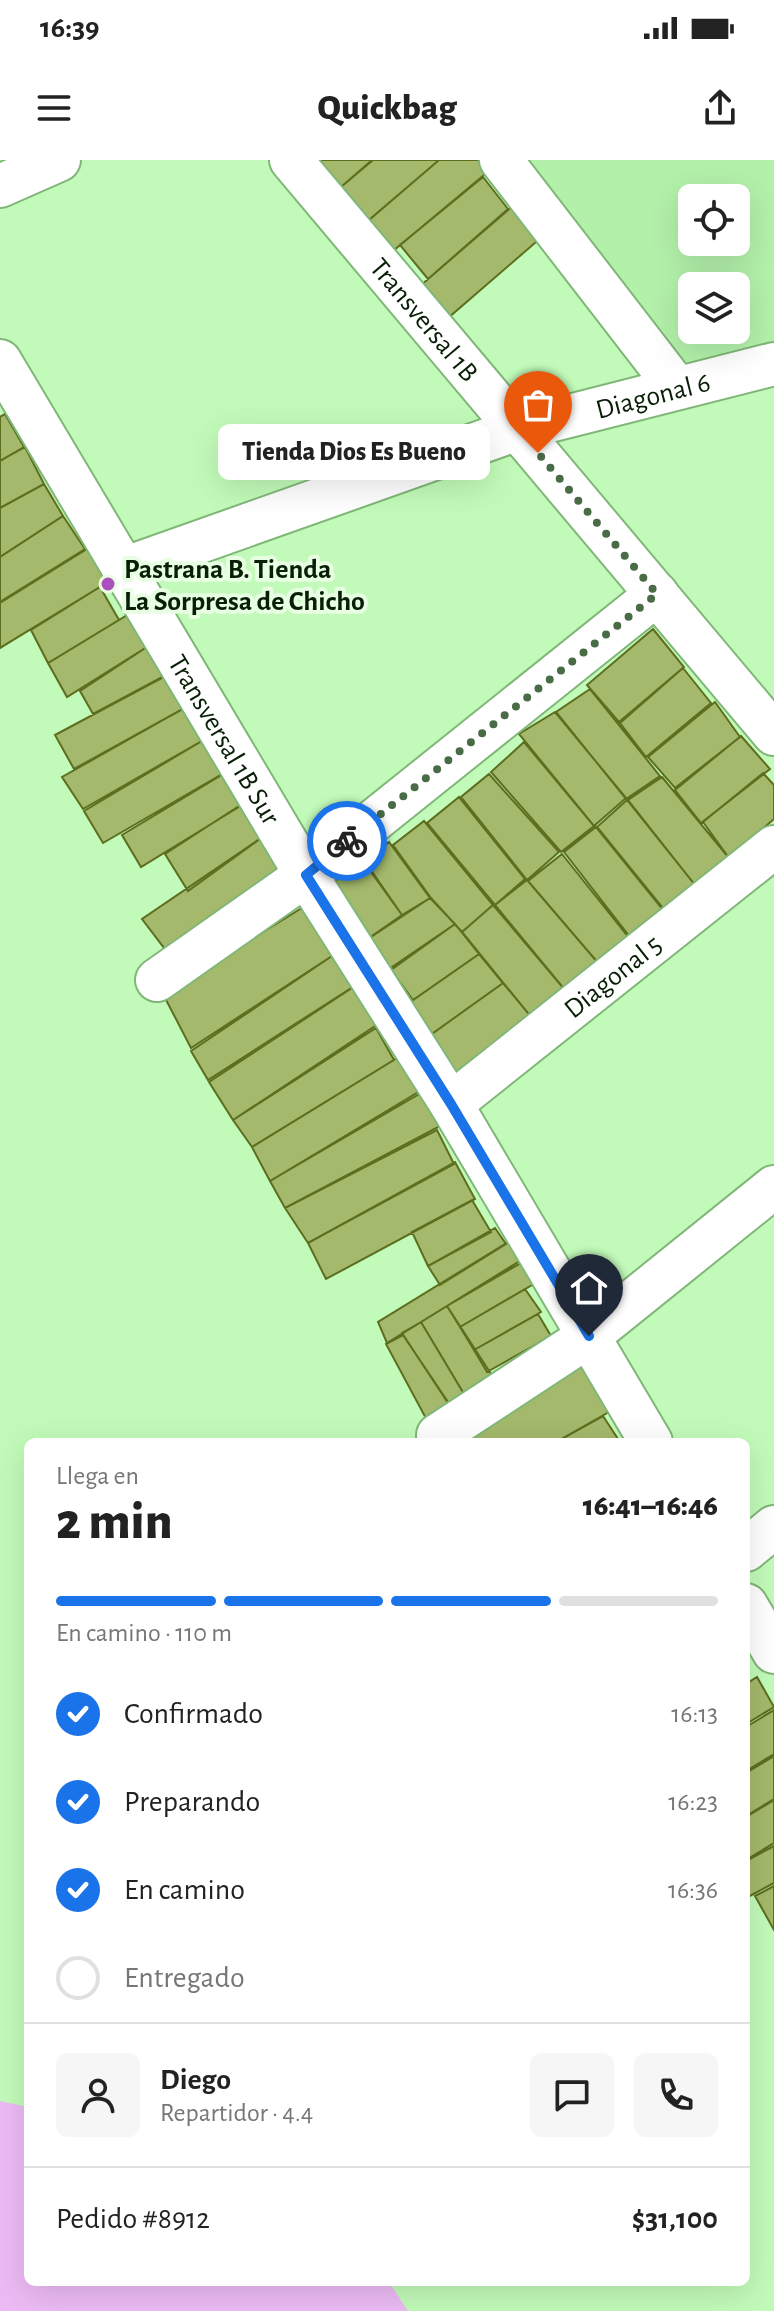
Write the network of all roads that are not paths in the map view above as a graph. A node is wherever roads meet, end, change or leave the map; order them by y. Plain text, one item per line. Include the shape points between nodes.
1 (59, 160) edge
2 (291, 160) edge
3 (501, 160) edge
4 (0, 186) edge
5 (0, 361) edge
6 (774, 364) edge
7 (677, 388) junction
8 (518, 429) junction
9 (123, 569) junction
10 (657, 594) junction
11 (774, 734) edge
12 (774, 847) edge
13 (306, 875) junction
14 (157, 980) dead end
15 (451, 1104) junction
16 (774, 1187) edge
17 (589, 1336) junction
18 (441, 1438) edge
19 (649, 1438) edge
20 (774, 1527) edge
21 (750, 1547) edge
22 (750, 1612) edge
23 (774, 1652) edge

1 - 4 street
2 - 8 street, Transversal 1B
3 - 7 street
5 - 9 street, Transversal 1B Sur
6 - 7 street, Diagonal 6
7 - 8 street, Diagonal 6
8 - 9 street, Diagonal 6
8 - 10 street, Transversal 1B
9 - 13 street, Transversal 1B Sur
10 - 11 street, Transversal 1B
10 - 13 street
12 - 15 street, Diagonal 5
13 - 14 street
13 - 15 street, Transversal 1B Sur
15 - 17 street, Transversal 1B Sur
16 - 17 street
17 - 18 street
17 - 19 street, Transversal 1B Sur
20 - 21 street
22 - 23 street

